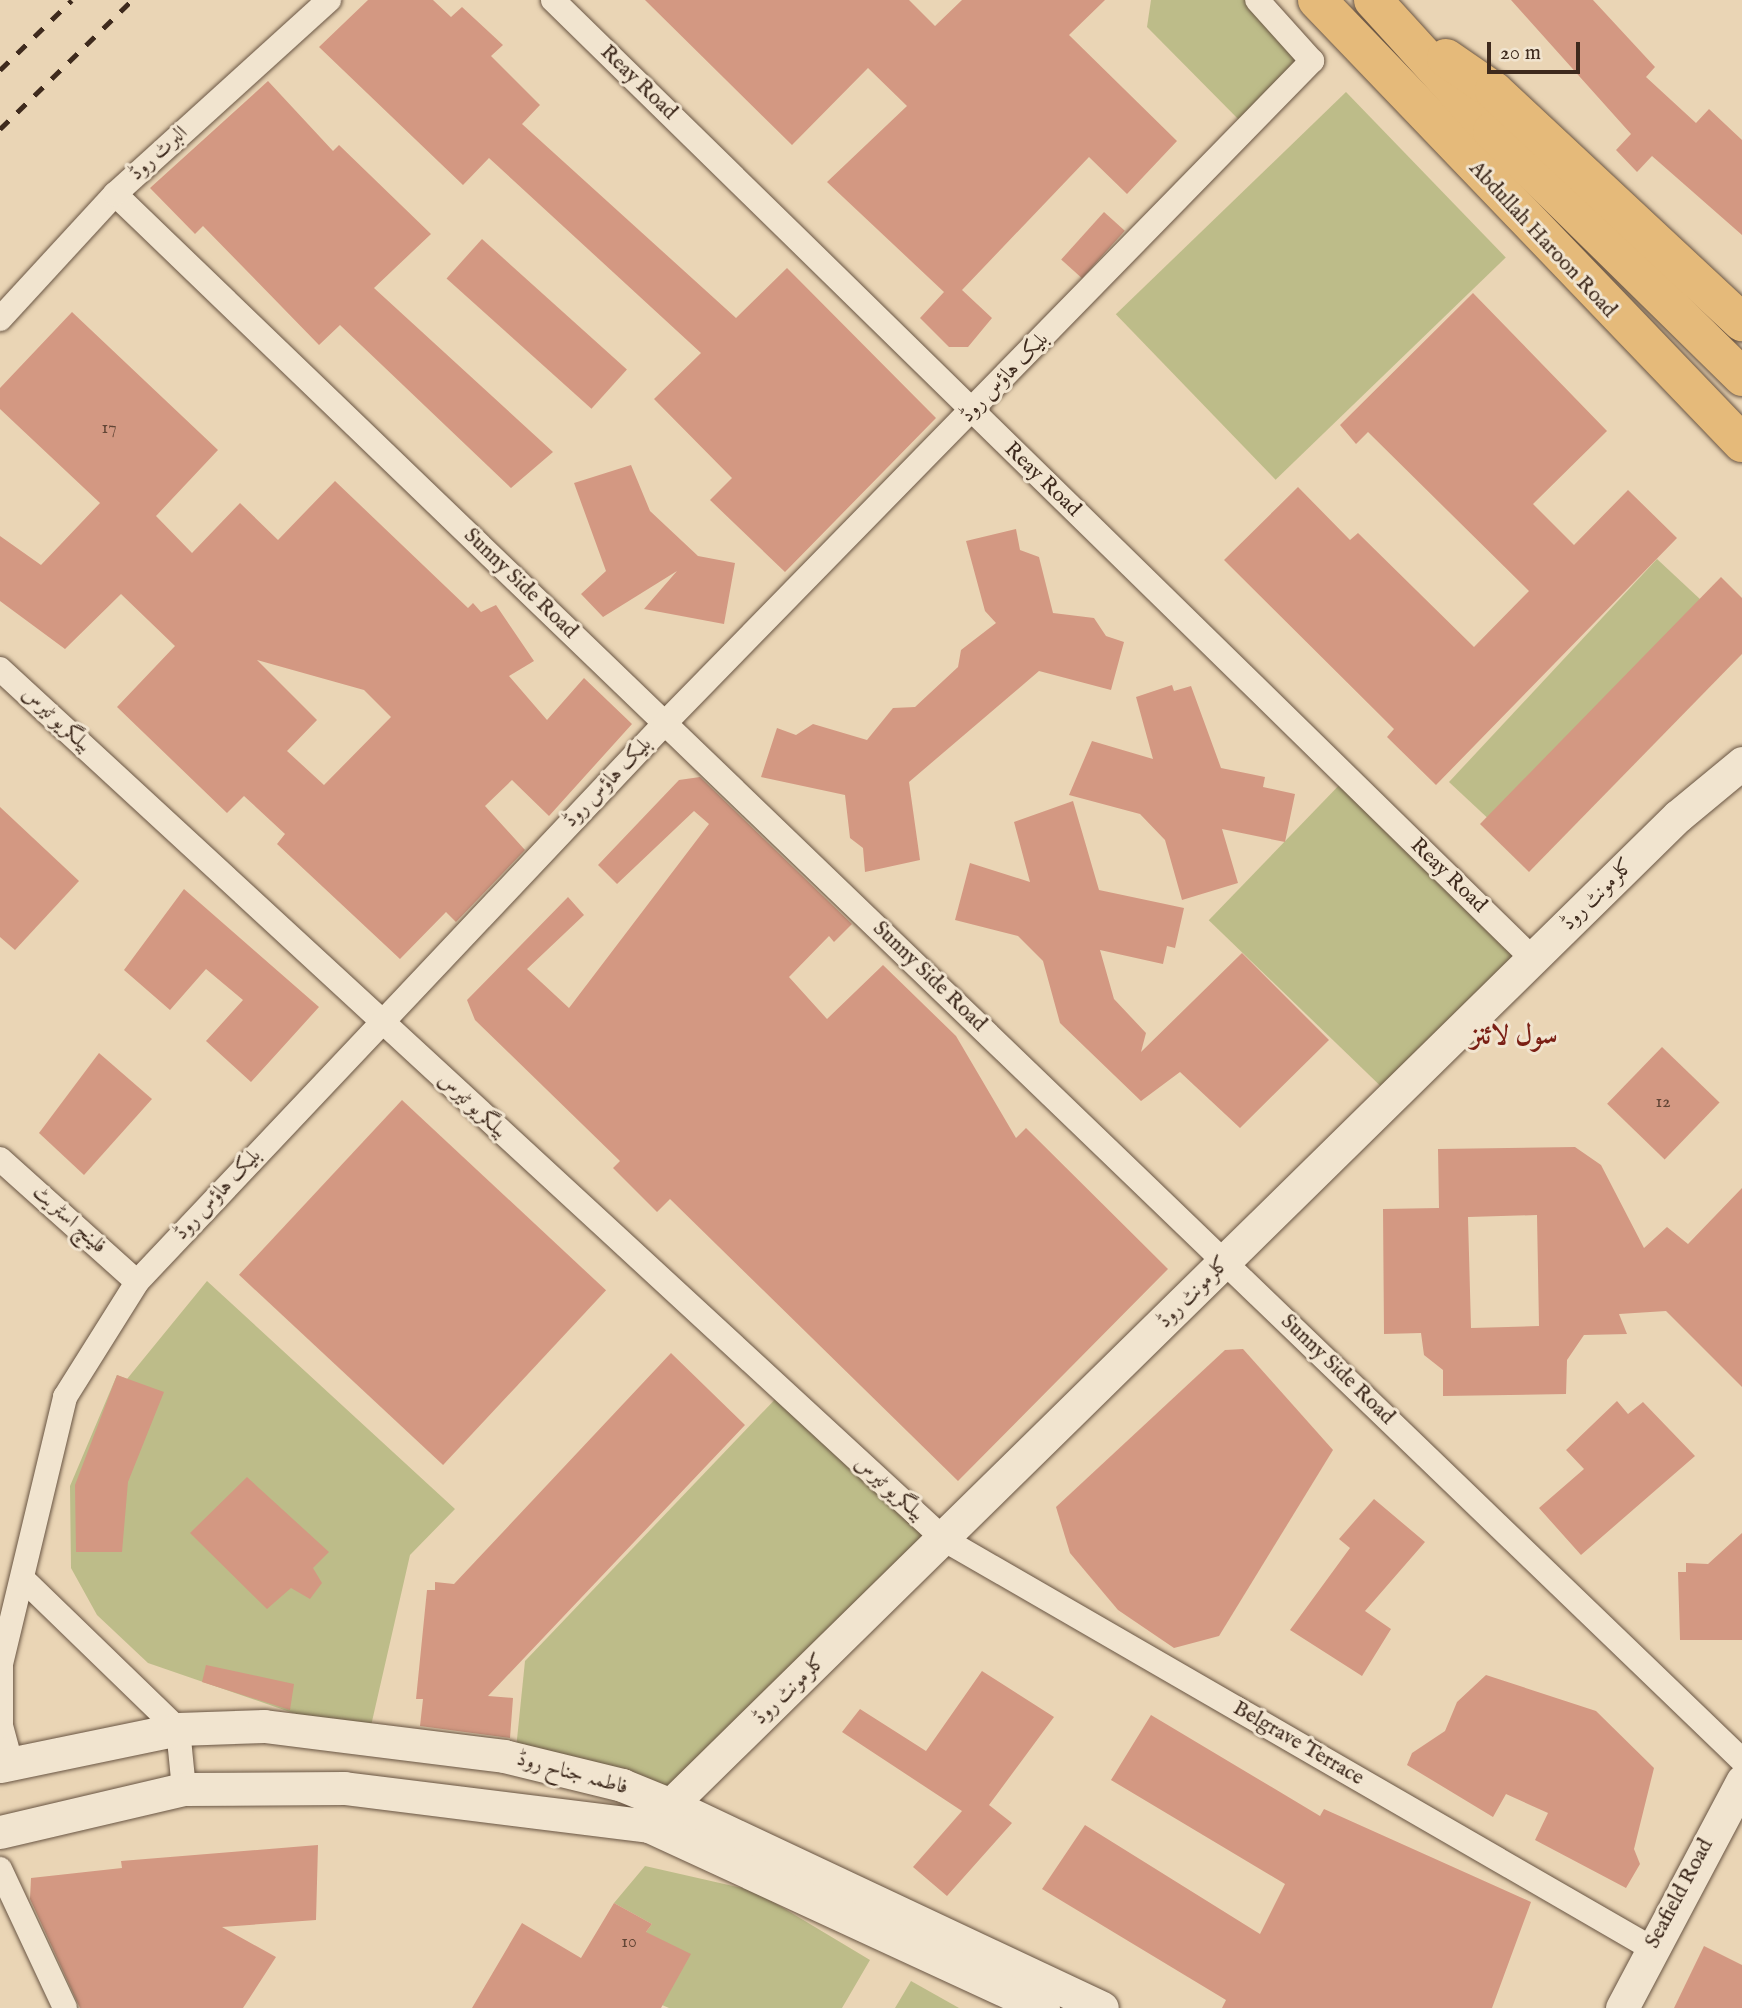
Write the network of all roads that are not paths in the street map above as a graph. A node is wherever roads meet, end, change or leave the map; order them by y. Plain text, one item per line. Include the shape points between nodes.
1 (329, 0) edge
2 (553, 0) edge
3 (1257, 0) edge
4 (1317, 0) edge
5 (1383, 11) edge
6 (115, 194) junction
7 (0, 319) edge
8 (1742, 322) edge
9 (1742, 377) edge
10 (972, 412) junction
11 (1742, 443) edge
12 (0, 669) edge
13 (665, 723) junction
14 (1742, 763) edge
15 (1533, 959) junction
16 (380, 1022) junction
17 (0, 1159) edge
18 (1225, 1262) junction
19 (137, 1282) junction
20 (945, 1540) junction
21 (24, 1580) junction
22 (1, 1664) edge
23 (178, 1729) junction
24 (1742, 1760) edge
25 (5, 1764) edge
26 (1742, 1781) edge
27 (184, 1789) junction
28 (660, 1815) junction
29 (0, 1832) edge
30 (0, 1869) edge
31 (1651, 1948) junction
32 (65, 2008) edge
33 (1043, 2008) edge
34 (1102, 2008) edge
35 (1622, 2008) edge

1 - 6 street, البرٹ روڈ
2 - 10 street, Reay Road
3 - 10 street, بلیک ہاؤس روڈ via 1312,61
4 - 11 main road, Abdullah Haroon Road
5 - 8 main road via 1494,91
5 - 9 main road, Abdullah Haroon Road via 1492,131
6 - 7 street, البرٹ روڈ
6 - 13 street, Sunny Side Road
10 - 13 street, بلیک ہاؤس روڈ
10 - 15 street, Reay Road
12 - 16 street, بیلگریو ٹیرس
13 - 16 street, بلیک ہاؤس روڈ
13 - 18 street, Sunny Side Road
14 - 15 main road, کلرمونٹ روڈ
15 - 18 main road, کلرمونٹ روڈ
16 - 19 street, بلیک ہاؤس روڈ
16 - 20 street, بیلگریو ٹیرس
17 - 19 street, فلینچ اسٹریٹ
18 - 20 main road, کلرمونٹ روڈ
18 - 24 street, Sunny Side Road
19 - 21 street, بلیک ہاؤس روڈ via 65,1397
20 - 28 main road, کلرمونٹ روڈ
20 - 31 street, Belgrave Terrace
21 - 22 street, بلیک ہاؤس روڈ
21 - 23 street
22 - 25 street, بلیک ہاؤس روڈ
23 - 25 main road, فاطمہ جناح روڈ
23 - 27 street
23 - 28 main road, فاطمہ جناح روڈ via 264,1726 504,1756 622,1785
26 - 31 main road, Seafield Road
27 - 28 main road, فاطمہ جناح روڈ via 344,1788
27 - 29 main road, فاطمہ جناح روڈ
28 - 33 main road, فاطمہ جناح روڈ
28 - 34 main road, فاطمہ جناح روڈ
30 - 32 street
31 - 35 main road, Seafield Road

